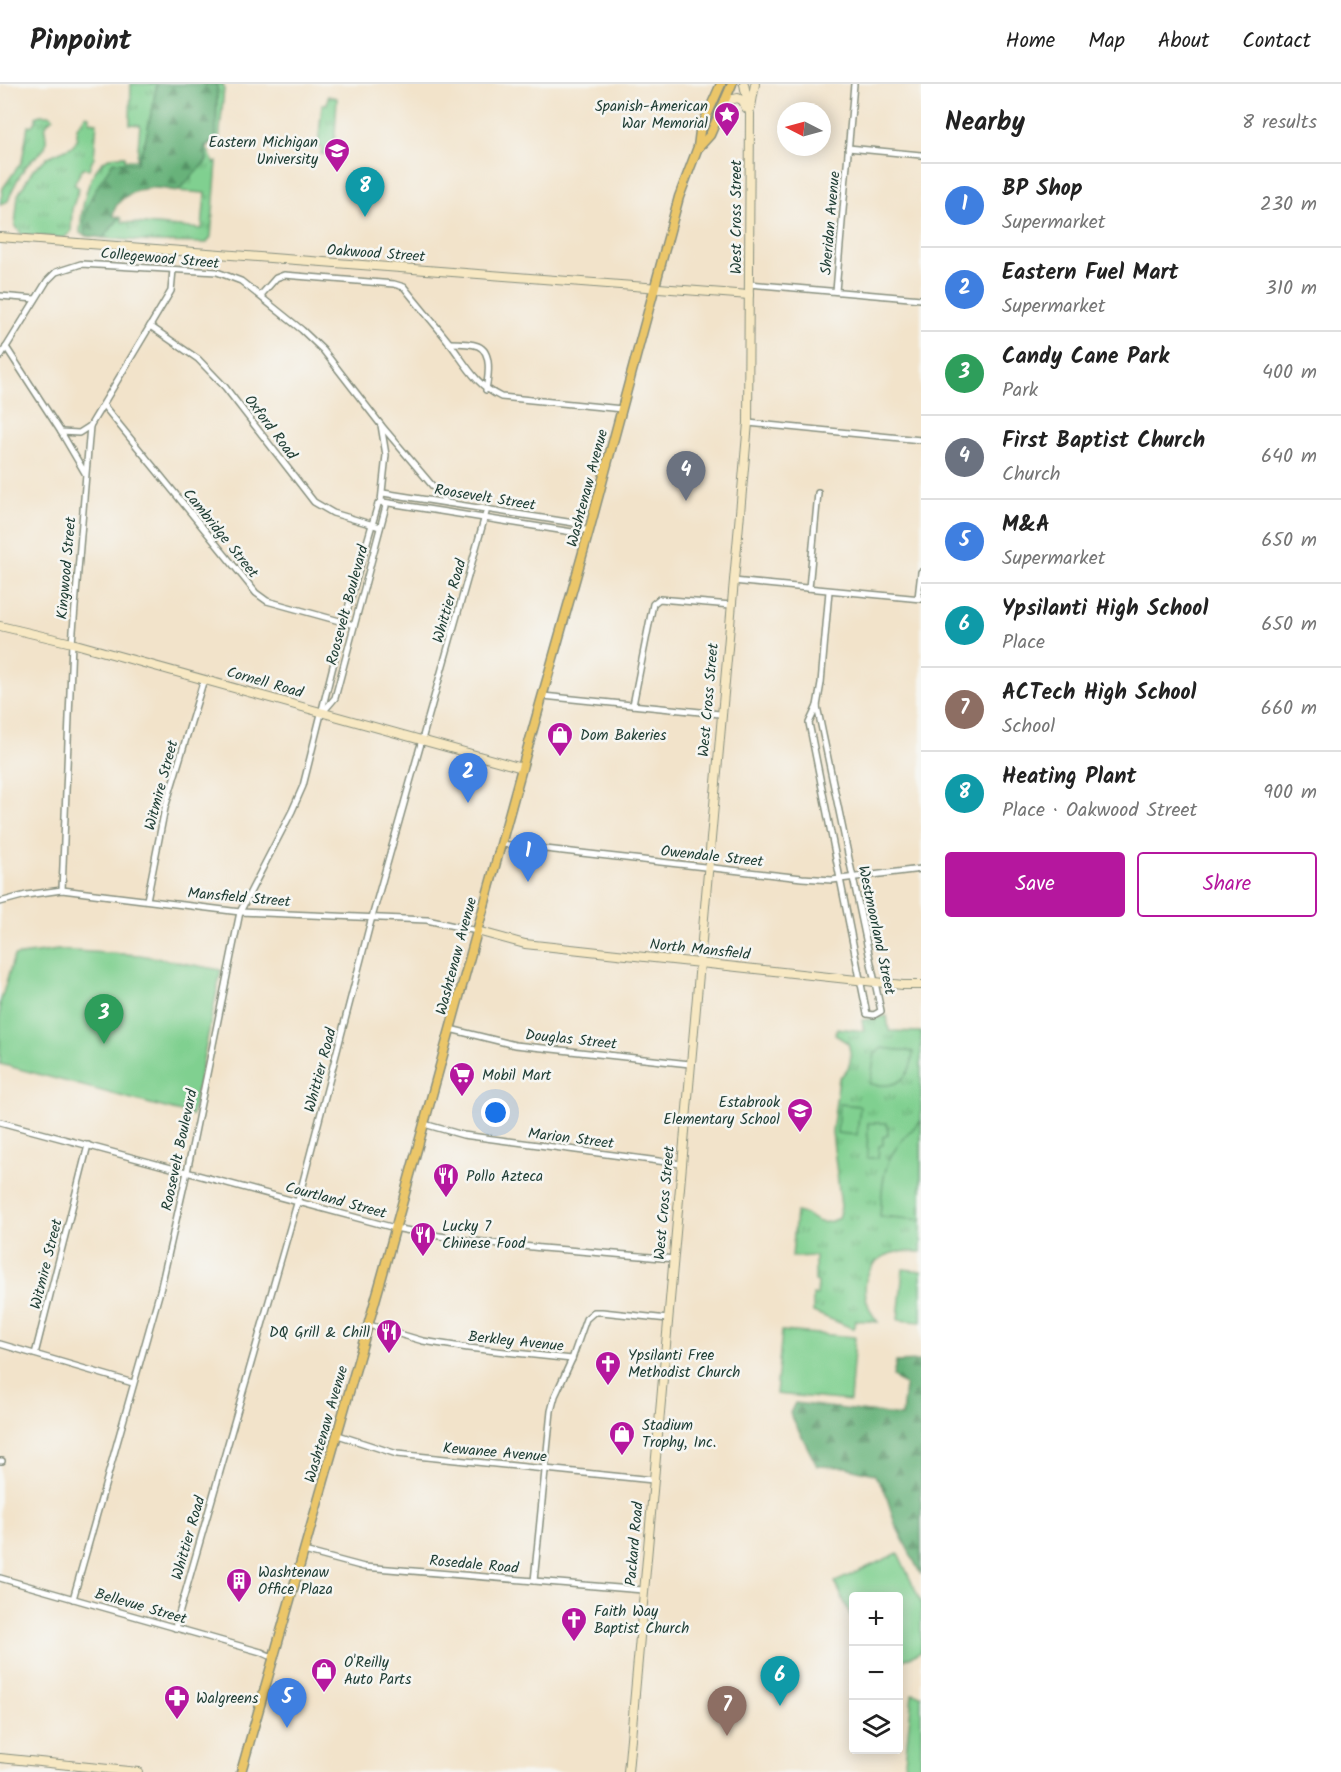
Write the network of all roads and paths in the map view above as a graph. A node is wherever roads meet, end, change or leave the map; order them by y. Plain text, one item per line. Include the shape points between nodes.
1 (721, 84) edge
2 (732, 84) edge
3 (744, 84) edge
4 (754, 84) edge
5 (854, 84) edge
6 (725, 101) junction
7 (750, 114) junction
8 (698, 147) junction
9 (848, 148) junction
10 (921, 155) edge
11 (0, 237) edge
12 (173, 270) junction
13 (749, 284) junction
14 (654, 288) junction
15 (836, 291) junction
16 (261, 295) junction
17 (749, 295) junction
18 (0, 296) edge
19 (35, 299) junction
20 (921, 299) edge
21 (150, 326) junction
22 (449, 343) junction
23 (6, 347) junction
24 (0, 357) edge
25 (486, 390) junction
26 (104, 406) junction
27 (622, 409) junction
28 (748, 423) junction
29 (381, 425) junction
30 (90, 426) junction
31 (62, 432) junction
32 (921, 440) edge
33 (86, 475) junction
34 (383, 493) junction
35 (818, 493) dead end
36 (381, 501) junction
37 (447, 503) junction
38 (487, 509) junction
39 (446, 512) junction
40 (485, 518) junction
41 (371, 525) junction
42 (380, 527) junction
43 (585, 530) junction
44 (921, 572) edge
45 (733, 581) junction
46 (809, 588) junction
47 (829, 591) junction
48 (920, 598) edge
49 (731, 605) junction
50 (344, 622) junction
51 (354, 625) junction
52 (0, 626) edge
53 (72, 643) junction
54 (204, 679) junction
55 (543, 696) junction
56 (633, 705) junction
57 (817, 706) junction
58 (322, 713) junction
59 (720, 714) junction
60 (422, 740) junction
61 (522, 768) junction
62 (501, 844) junction
63 (707, 868) junction
64 (921, 869) edge
65 (854, 878) junction
66 (840, 879) junction
67 (62, 890) junction
68 (147, 900) junction
69 (0, 902) edge
70 (240, 912) junction
71 (373, 917) junction
72 (477, 931) junction
73 (699, 963) junction
74 (860, 980) junction
75 (875, 982) junction
76 (921, 985) edge
77 (450, 1029) junction
78 (690, 1064) junction
79 (0, 1122) edge
80 (424, 1124) junction
81 (88, 1145) junction
82 (681, 1164) junction
83 (188, 1172) junction
84 (297, 1202) junction
85 (395, 1228) junction
86 (673, 1258) junction
87 (668, 1319) junction
88 (369, 1325) junction
89 (0, 1344) edge
90 (35, 1354) junction
91 (572, 1359) junction
92 (134, 1383) junction
93 (338, 1435) junction
94 (544, 1469) junction
95 (653, 1480) junction
96 (304, 1551) junction
97 (0, 1578) edge
98 (534, 1581) junction
99 (643, 1590) junction
100 (73, 1599) junction
101 (175, 1628) junction
102 (274, 1658) junction
103 (0, 1758) edge
104 (138, 1772) edge
105 (241, 1772) edge
106 (628, 1772) edge

1 - 8 main road, Washtenaw Avenue via 700,131
2 - 6 main road, Washtenaw Avenue
3 - 7 main road, West Cross Street
4 - 7 main road
5 - 9 street, Sheridan Avenue
6 - 7 main road via 738,98
6 - 8 main road, Washtenaw Avenue via 710,135
7 - 13 main road, West Cross Street
8 - 14 main road, Washtenaw Avenue via 679,197
9 - 10 street
9 - 15 street, Sheridan Avenue
11 - 14 main road, Oakwood Street
12 - 16 street, Collegewood Street via 216,272 242,281
12 - 19 street, Collegewood Street via 81,264 56,272
12 - 21 street via 171,291
13 - 15 street
13 - 17 main road, West Cross Street
14 - 17 main road, Oakwood Street
14 - 27 main road, Washtenaw Avenue
15 - 20 street
16 - 22 street, Oakwood Street via 284,275 394,284 404,287
16 - 29 street, Collegewood Street via 323,350
17 - 28 main road, West Cross Street
18 - 19 street
19 - 23 street, Collegewood Street
21 - 26 street
21 - 41 street, Oxford Road via 198,359 225,387 314,502 333,513
22 - 25 street
22 - 25 street via 482,348 487,357
23 - 24 street, Collegewood Street
23 - 31 street
25 - 27 street via 501,398
26 - 30 street
26 - 50 street, Cambridge Street via 256,593 267,601
27 - 43 main road, Washtenaw Avenue
28 - 32 street
28 - 45 main road, West Cross Street
29 - 34 street, Roosevelt Boulevard via 386,455
29 - 37 street, Collegewood Street
30 - 31 street via 79,433
30 - 33 street, Kingwood Street
31 - 33 street
33 - 53 street, Kingwood Street
34 - 36 street, Roosevelt Boulevard
34 - 37 street, Roosevelt Street
35 - 46 street
36 - 39 street, Roosevelt Street
36 - 41 street, Roosevelt Boulevard
36 - 42 street, Roosevelt Boulevard via 386,506
37 - 38 street, Roosevelt Street
37 - 39 street
38 - 40 street, Whittier Road
38 - 43 street, Roosevelt Street via 574,523
39 - 40 street, Roosevelt Street
40 - 43 street, Roosevelt Street via 572,532
40 - 60 street, Whittier Road
41 - 42 street, Oxford Road
41 - 50 street, Roosevelt Boulevard
42 - 51 street, Roosevelt Boulevard
43 - 55 main road, Washtenaw Avenue
44 - 48 street
45 - 46 street
45 - 49 main road, West Cross Street
46 - 47 street
47 - 48 street
47 - 57 street, Westmoorland Street
49 - 56 street via 659,599 653,604
49 - 59 main road, West Cross Street
50 - 51 street, Cambridge Street
50 - 58 street, Roosevelt Boulevard
51 - 58 street, Roosevelt Boulevard via 335,698
52 - 53 main road, Cornell Road
53 - 54 main road, Cornell Road
53 - 67 street, Kingwood Street
54 - 58 main road, Cornell Road
54 - 68 street, Witmire Street via 165,808
55 - 56 street
55 - 61 main road, Washtenaw Avenue
56 - 59 street
57 - 65 street, Westmoorland Street
57 - 66 street, Westmoorland Street via 809,723
58 - 60 main road, Cornell Road
58 - 70 street, Roosevelt Boulevard via 303,786
59 - 63 main road, West Cross Street
60 - 61 main road, Cornell Road
60 - 71 street, Whittier Road
61 - 62 main road, Washtenaw Avenue
62 - 63 street, Owendale Street
62 - 72 main road, Washtenaw Avenue
63 - 66 street, Owendale Street
63 - 73 main road, West Cross Street
64 - 65 street, Owendale Street
65 - 66 street, Owendale Street
65 - 75 street, Westmoorland Street
66 - 74 street, Westmoorland Street
67 - 68 street, Mansfield Street
67 - 69 street, Mansfield Street
68 - 70 street, Mansfield Street
70 - 71 street, Mansfield Street
70 - 83 street, Roosevelt Boulevard
71 - 72 street, Mansfield Street via 438,921
71 - 84 street, Whittier Road
72 - 73 main road, North Mansfield via 525,944
72 - 77 main road, Washtenaw Avenue
73 - 74 main road, North Mansfield
73 - 78 main road, West Cross Street
74 - 75 main road, North Mansfield
74 - 75 street, Westmoorland Street via 867,1014 874,1015 881,1011
75 - 76 main road, North Mansfield
77 - 78 street, Douglas Street via 515,1045
77 - 80 main road, Washtenaw Avenue
78 - 82 main road, West Cross Street
79 - 81 street, Courtland Street
80 - 82 street, Marion Street via 463,1135
80 - 85 main road, Washtenaw Avenue
81 - 83 street, Courtland Street
81 - 90 street, Witmire Street
82 - 86 main road, West Cross Street
83 - 84 street, Courtland Street
83 - 92 street, Roosevelt Boulevard
84 - 85 street, Courtland Street
84 - 101 street, Whittier Road
85 - 86 street, Courtland Street via 483,1243
85 - 88 main road, Washtenaw Avenue
86 - 87 main road, West Cross Street
87 - 91 street, Berkley Avenue via 594,1312 586,1319
87 - 95 main road, Packard Road
88 - 91 street, Berkley Avenue via 423,1341
88 - 93 main road, Washtenaw Avenue
89 - 90 street
90 - 92 street
91 - 94 street via 551,1411
92 - 100 street, Roosevelt Boulevard
93 - 94 street, Kewanee Avenue via 397,1454
93 - 96 main road, Washtenaw Avenue
94 - 95 street, Kewanee Avenue
94 - 98 street
95 - 99 main road, Packard Road
96 - 98 street, Rosedale Road via 364,1567
96 - 102 main road, Washtenaw Avenue
97 - 100 street, Bellevue Street
98 - 99 street, Rosedale Road
99 - 106 main road, Packard Road
100 - 101 street, Bellevue Street
101 - 102 street, Bellevue Street
102 - 105 main road, Washtenaw Avenue
103 - 104 main road

